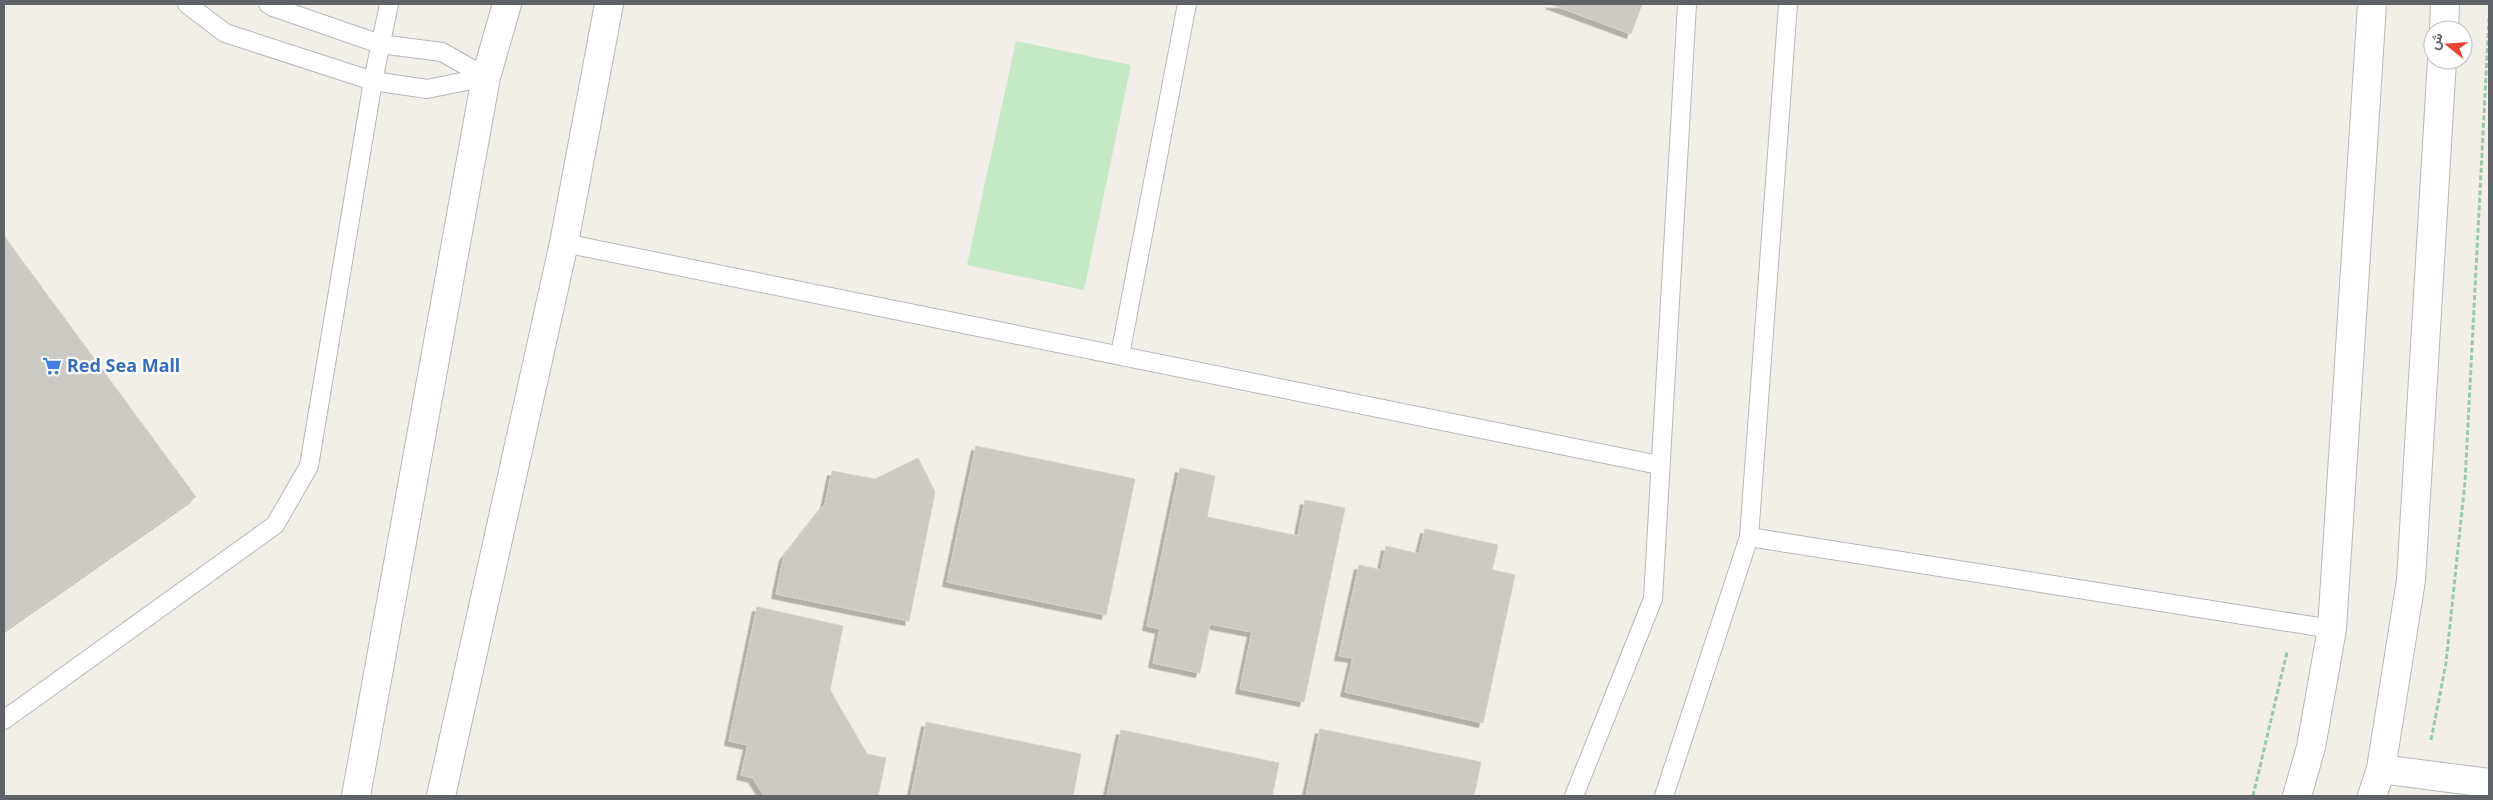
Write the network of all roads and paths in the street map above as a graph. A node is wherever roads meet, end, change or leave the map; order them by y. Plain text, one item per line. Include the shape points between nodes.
1 (188, 4) edge
2 (268, 4) edge
3 (389, 4) edge
4 (507, 4) edge
5 (610, 4) edge
6 (1187, 4) edge
7 (1686, 4) edge
8 (1788, 4) edge
9 (2372, 4) edge
10 (2445, 4) edge
11 (2489, 18) edge
12 (2444, 20) edge
13 (380, 44) junction
14 (2441, 70) edge
15 (486, 77) junction
16 (373, 81) junction
17 (564, 243) junction
18 (1120, 355) junction
19 (1659, 464) junction
20 (1749, 537) junction
21 (2332, 629) junction
22 (4, 720) edge
23 (2381, 770) junction
24 (2421, 774) junction
25 (2489, 783) edge
26 (356, 796) edge
27 (441, 796) edge
28 (1574, 796) edge
29 (1664, 796) edge
30 (2297, 796) edge
31 (2372, 796) edge

1 - 16 lane via 225,33
2 - 13 lane
3 - 13 lane
4 - 15 street
5 - 17 street
6 - 18 lane
7 - 19 lane
8 - 20 lane
9 - 21 street
10 - 12 street
11 - 24 path via 2465,482 2446,663 2436,720
13 - 15 lane via 442,52
13 - 16 lane
14 - 23 street via 2411,580
15 - 16 lane via 427,89
15 - 26 street
16 - 22 lane via 309,466 275,525
17 - 18 lane
17 - 27 street
18 - 19 lane
19 - 28 lane via 1653,599
20 - 21 lane
20 - 29 lane
21 - 30 street via 2311,747
23 - 24 street
23 - 31 street
24 - 25 street

